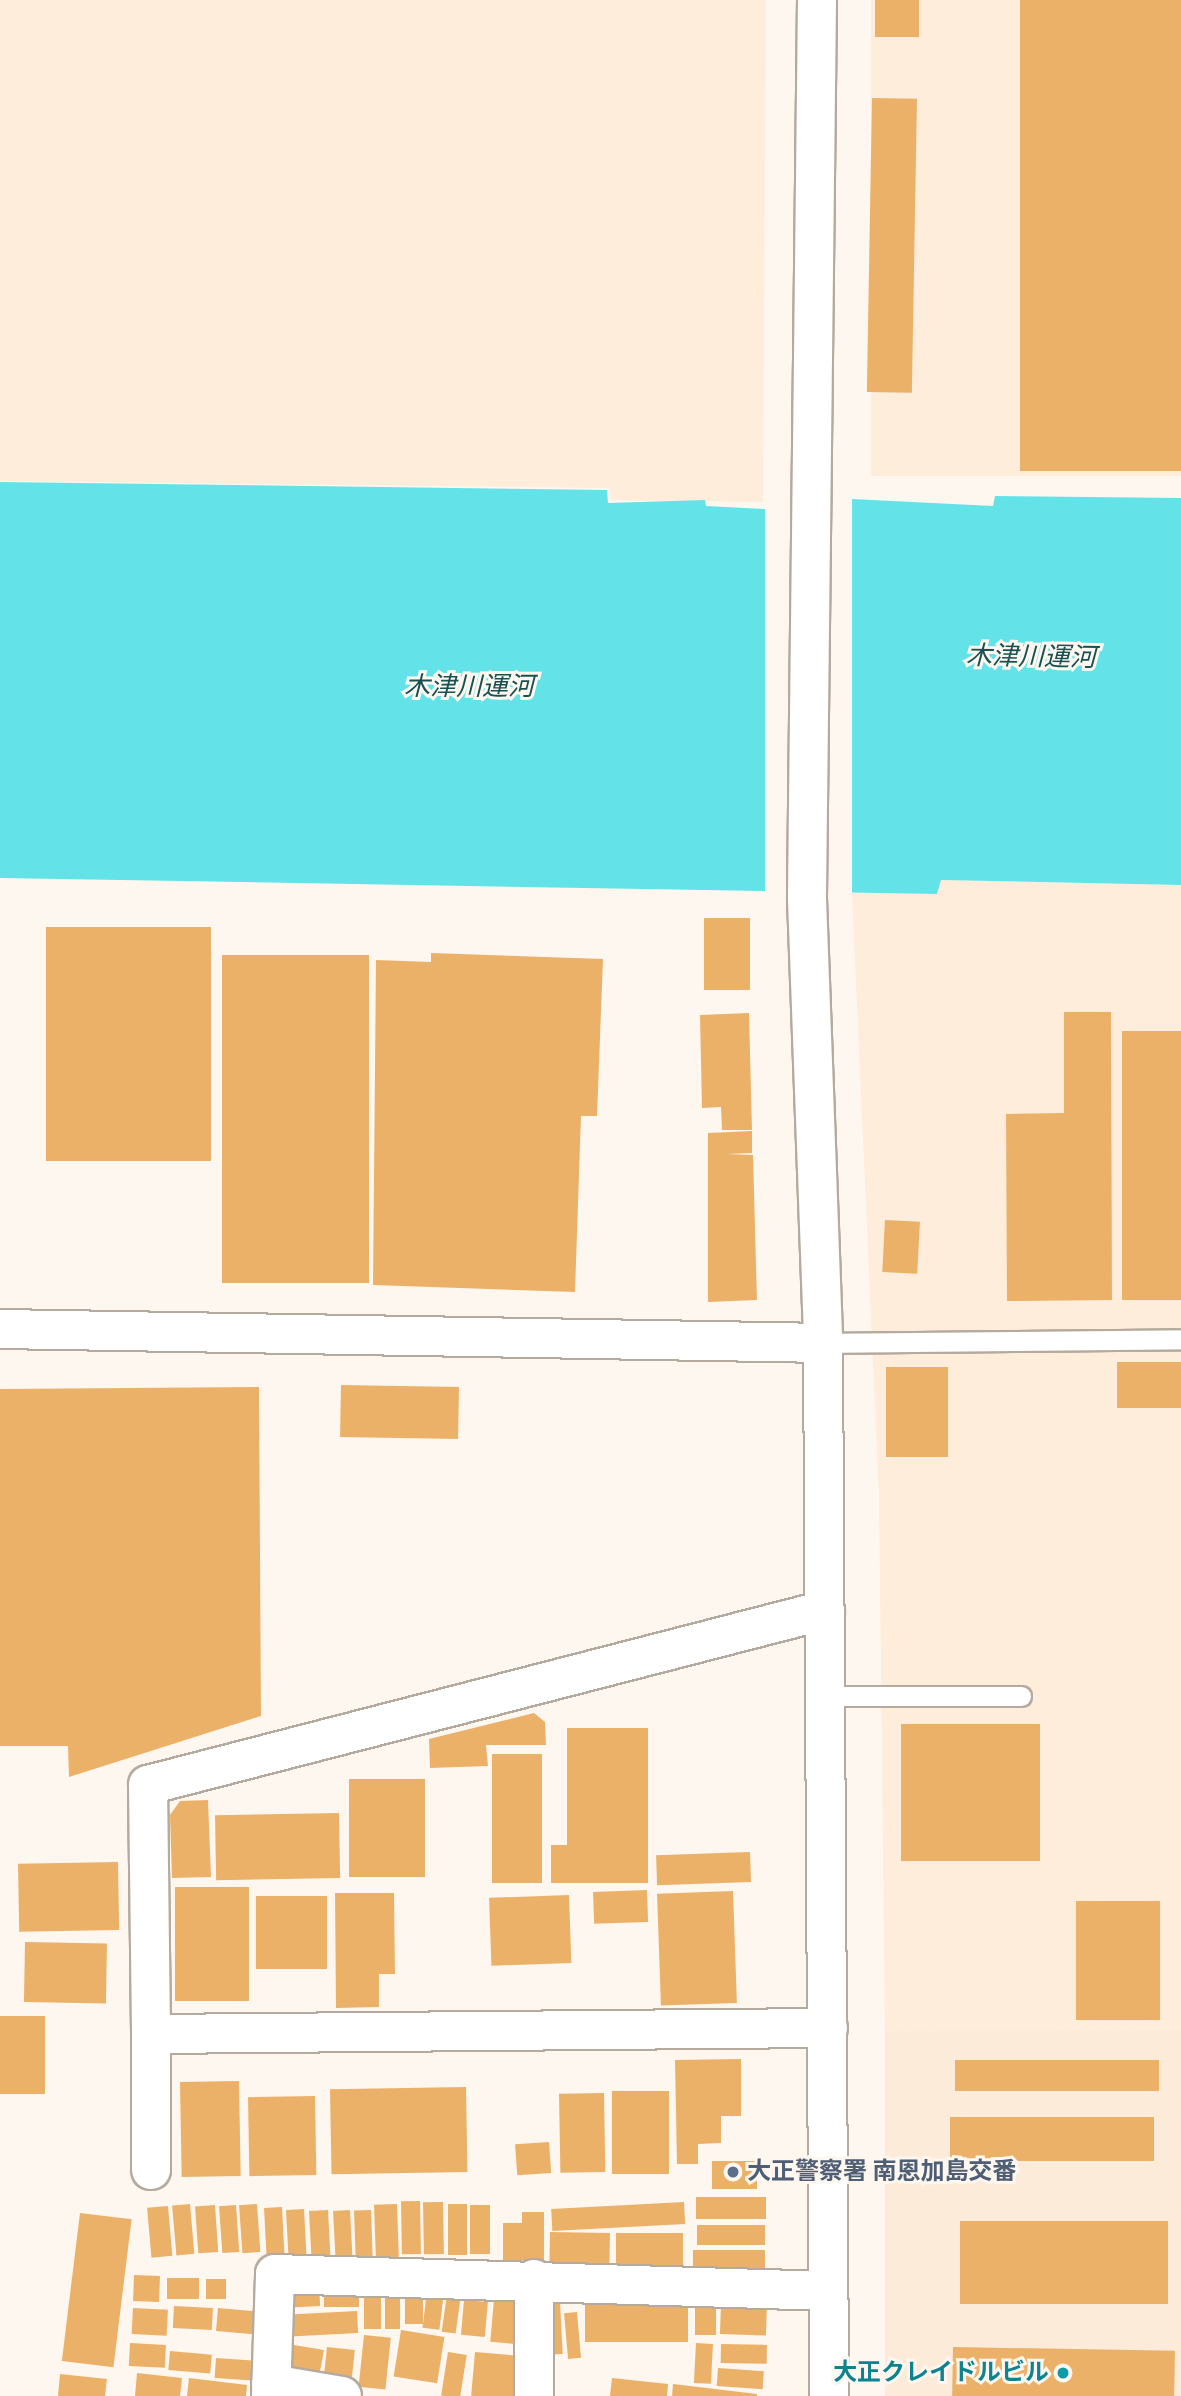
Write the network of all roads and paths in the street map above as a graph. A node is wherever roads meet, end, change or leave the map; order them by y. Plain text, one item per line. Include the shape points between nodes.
1 (817, 0) edge
2 (0, 1329) edge
3 (1181, 1339) edge
4 (823, 1343) junction
5 (825, 1610) junction
6 (825, 1696) junction
7 (1021, 1696) dead end
8 (828, 2028) junction
9 (151, 2034) junction
10 (151, 2170) dead end
11 (534, 2279) junction
12 (828, 2291) junction
13 (271, 2390) edge
14 (342, 2396) edge
15 (534, 2396) edge
16 (829, 2396) edge

1 - 4 street via 807,898
2 - 4 street
3 - 4 lane
4 - 5 street
5 - 6 street
5 - 9 street via 148,1785
6 - 7 lane
6 - 8 street
8 - 9 street
8 - 12 street
9 - 10 street
11 - 12 street
11 - 13 street via 275,2274
11 - 15 street
12 - 16 street
13 - 14 street

